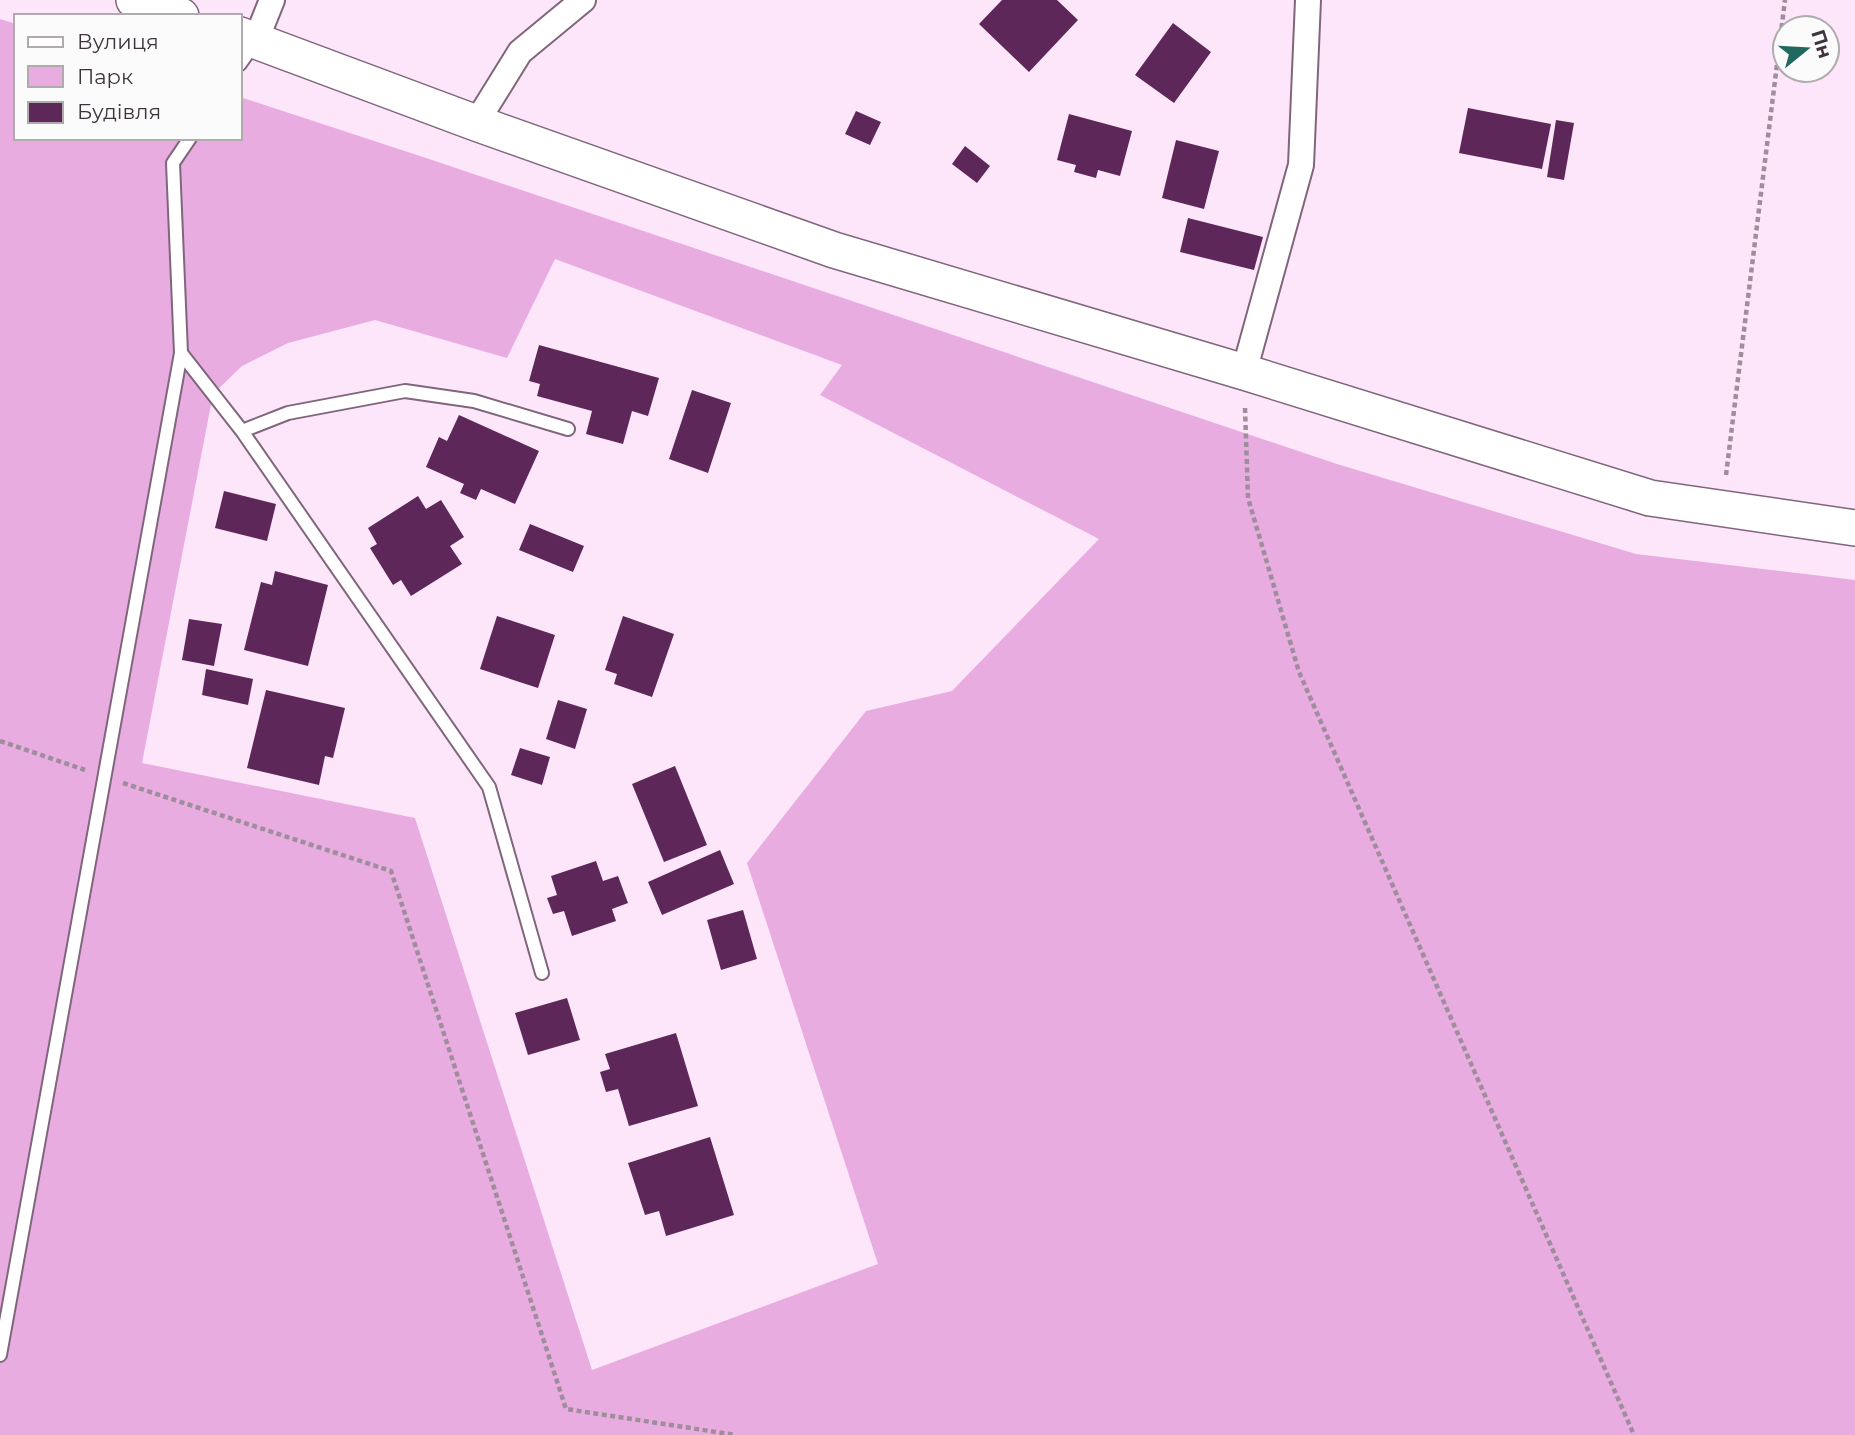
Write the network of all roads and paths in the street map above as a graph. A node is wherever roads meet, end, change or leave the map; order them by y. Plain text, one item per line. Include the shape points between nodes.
1 (134, 0) edge
2 (272, 0) edge
3 (583, 0) edge
4 (1308, 0) edge
5 (1786, 0) edge
6 (175, 14) edge
7 (245, 47) edge
8 (476, 123) junction
9 (189, 140) edge
10 (181, 353) junction
11 (1244, 372) junction
12 (568, 429) dead end
13 (242, 431) junction
14 (1721, 509) junction
15 (1855, 527) edge
16 (0, 741) edge
17 (105, 777) junction
18 (542, 973) dead end
19 (0, 1355) edge
20 (736, 1435) edge
21 (1634, 1435) edge

1 - 6 main road
2 - 7 street
3 - 8 street via 520,52
4 - 11 street via 1301,165
5 - 14 path
7 - 8 main road
8 - 11 main road via 834,250
9 - 10 lane via 173,163
10 - 13 lane
10 - 17 lane
11 - 14 main road via 1650,498
11 - 21 path via 1248,498 1299,671
12 - 13 lane via 474,401 405,391 288,413
13 - 18 lane via 489,787
14 - 15 main road
16 - 17 path
17 - 19 lane
17 - 20 path via 391,870 566,1409

